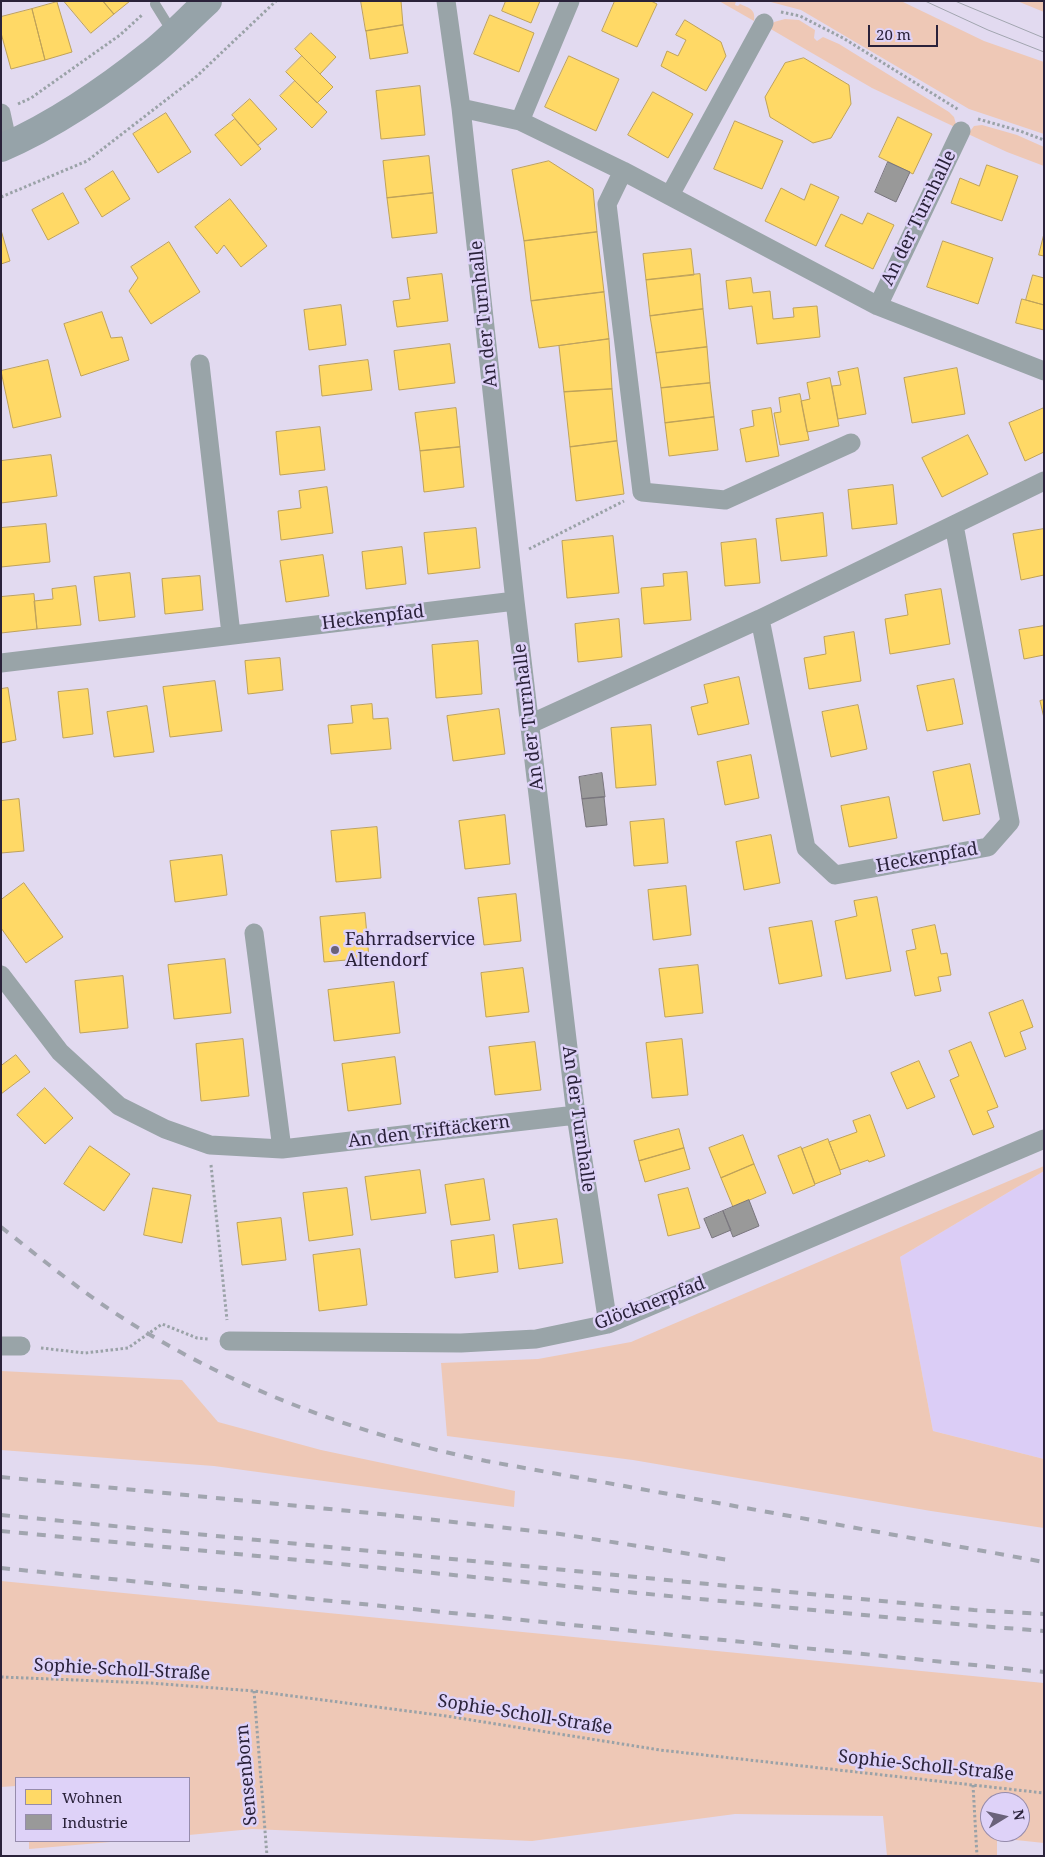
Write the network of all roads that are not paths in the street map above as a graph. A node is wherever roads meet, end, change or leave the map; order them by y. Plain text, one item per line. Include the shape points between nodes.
1 (208, 1) edge
2 (446, 1) edge
3 (570, 1) edge
4 (155, 4) road end
5 (769, 17) road end
6 (173, 34) junction
7 (461, 108) junction
8 (9, 109) edge
9 (520, 121) junction
10 (961, 131) dead end
11 (5, 146) edge
12 (623, 171) junction
13 (670, 195) junction
14 (878, 306) junction
15 (200, 364) dead end
16 (1044, 371) edge
17 (851, 442) dead end
18 (1044, 481) edge
19 (954, 525) junction
20 (515, 601) junction
21 (760, 619) junction
22 (231, 634) junction
23 (1, 663) edge
24 (530, 724) junction
25 (254, 933) dead end
26 (1, 975) edge
27 (576, 1115) junction
28 (1044, 1139) edge
29 (282, 1149) junction
30 (608, 1324) junction
31 (229, 1341) road end
32 (1, 1346) edge
33 (20, 1346) road end

1 - 6 main road
2 - 7 street, An der Turnhalle
3 - 9 street
4 - 6 lane
5 - 13 street
6 - 11 main road via 97,94
7 - 9 street, An der Turnhalle
7 - 20 street, An der Turnhalle
8 - 11 street
9 - 12 street, An der Turnhalle
10 - 14 street, An der Turnhalle
12 - 13 street, An der Turnhalle
12 - 17 street via 607,204 642,492 725,500
13 - 14 street, An der Turnhalle
14 - 16 street, An der Turnhalle
15 - 22 street
18 - 19 street
19 - 21 street
19 - 21 street, Heckenpfad via 1010,822 988,847 835,874 806,848
20 - 22 street, Heckenpfad
20 - 24 street, An der Turnhalle
21 - 24 street
22 - 23 street, Heckenpfad
24 - 27 street, An der Turnhalle
25 - 29 street
26 - 29 street, An den Triftäckern via 60,1052 120,1106 165,1130 210,1145
27 - 29 street, An den Triftäckern
27 - 30 street, An der Turnhalle
28 - 30 street, Glöcknerpfad
30 - 31 street, Glöcknerpfad via 536,1339 470,1342
32 - 33 street

